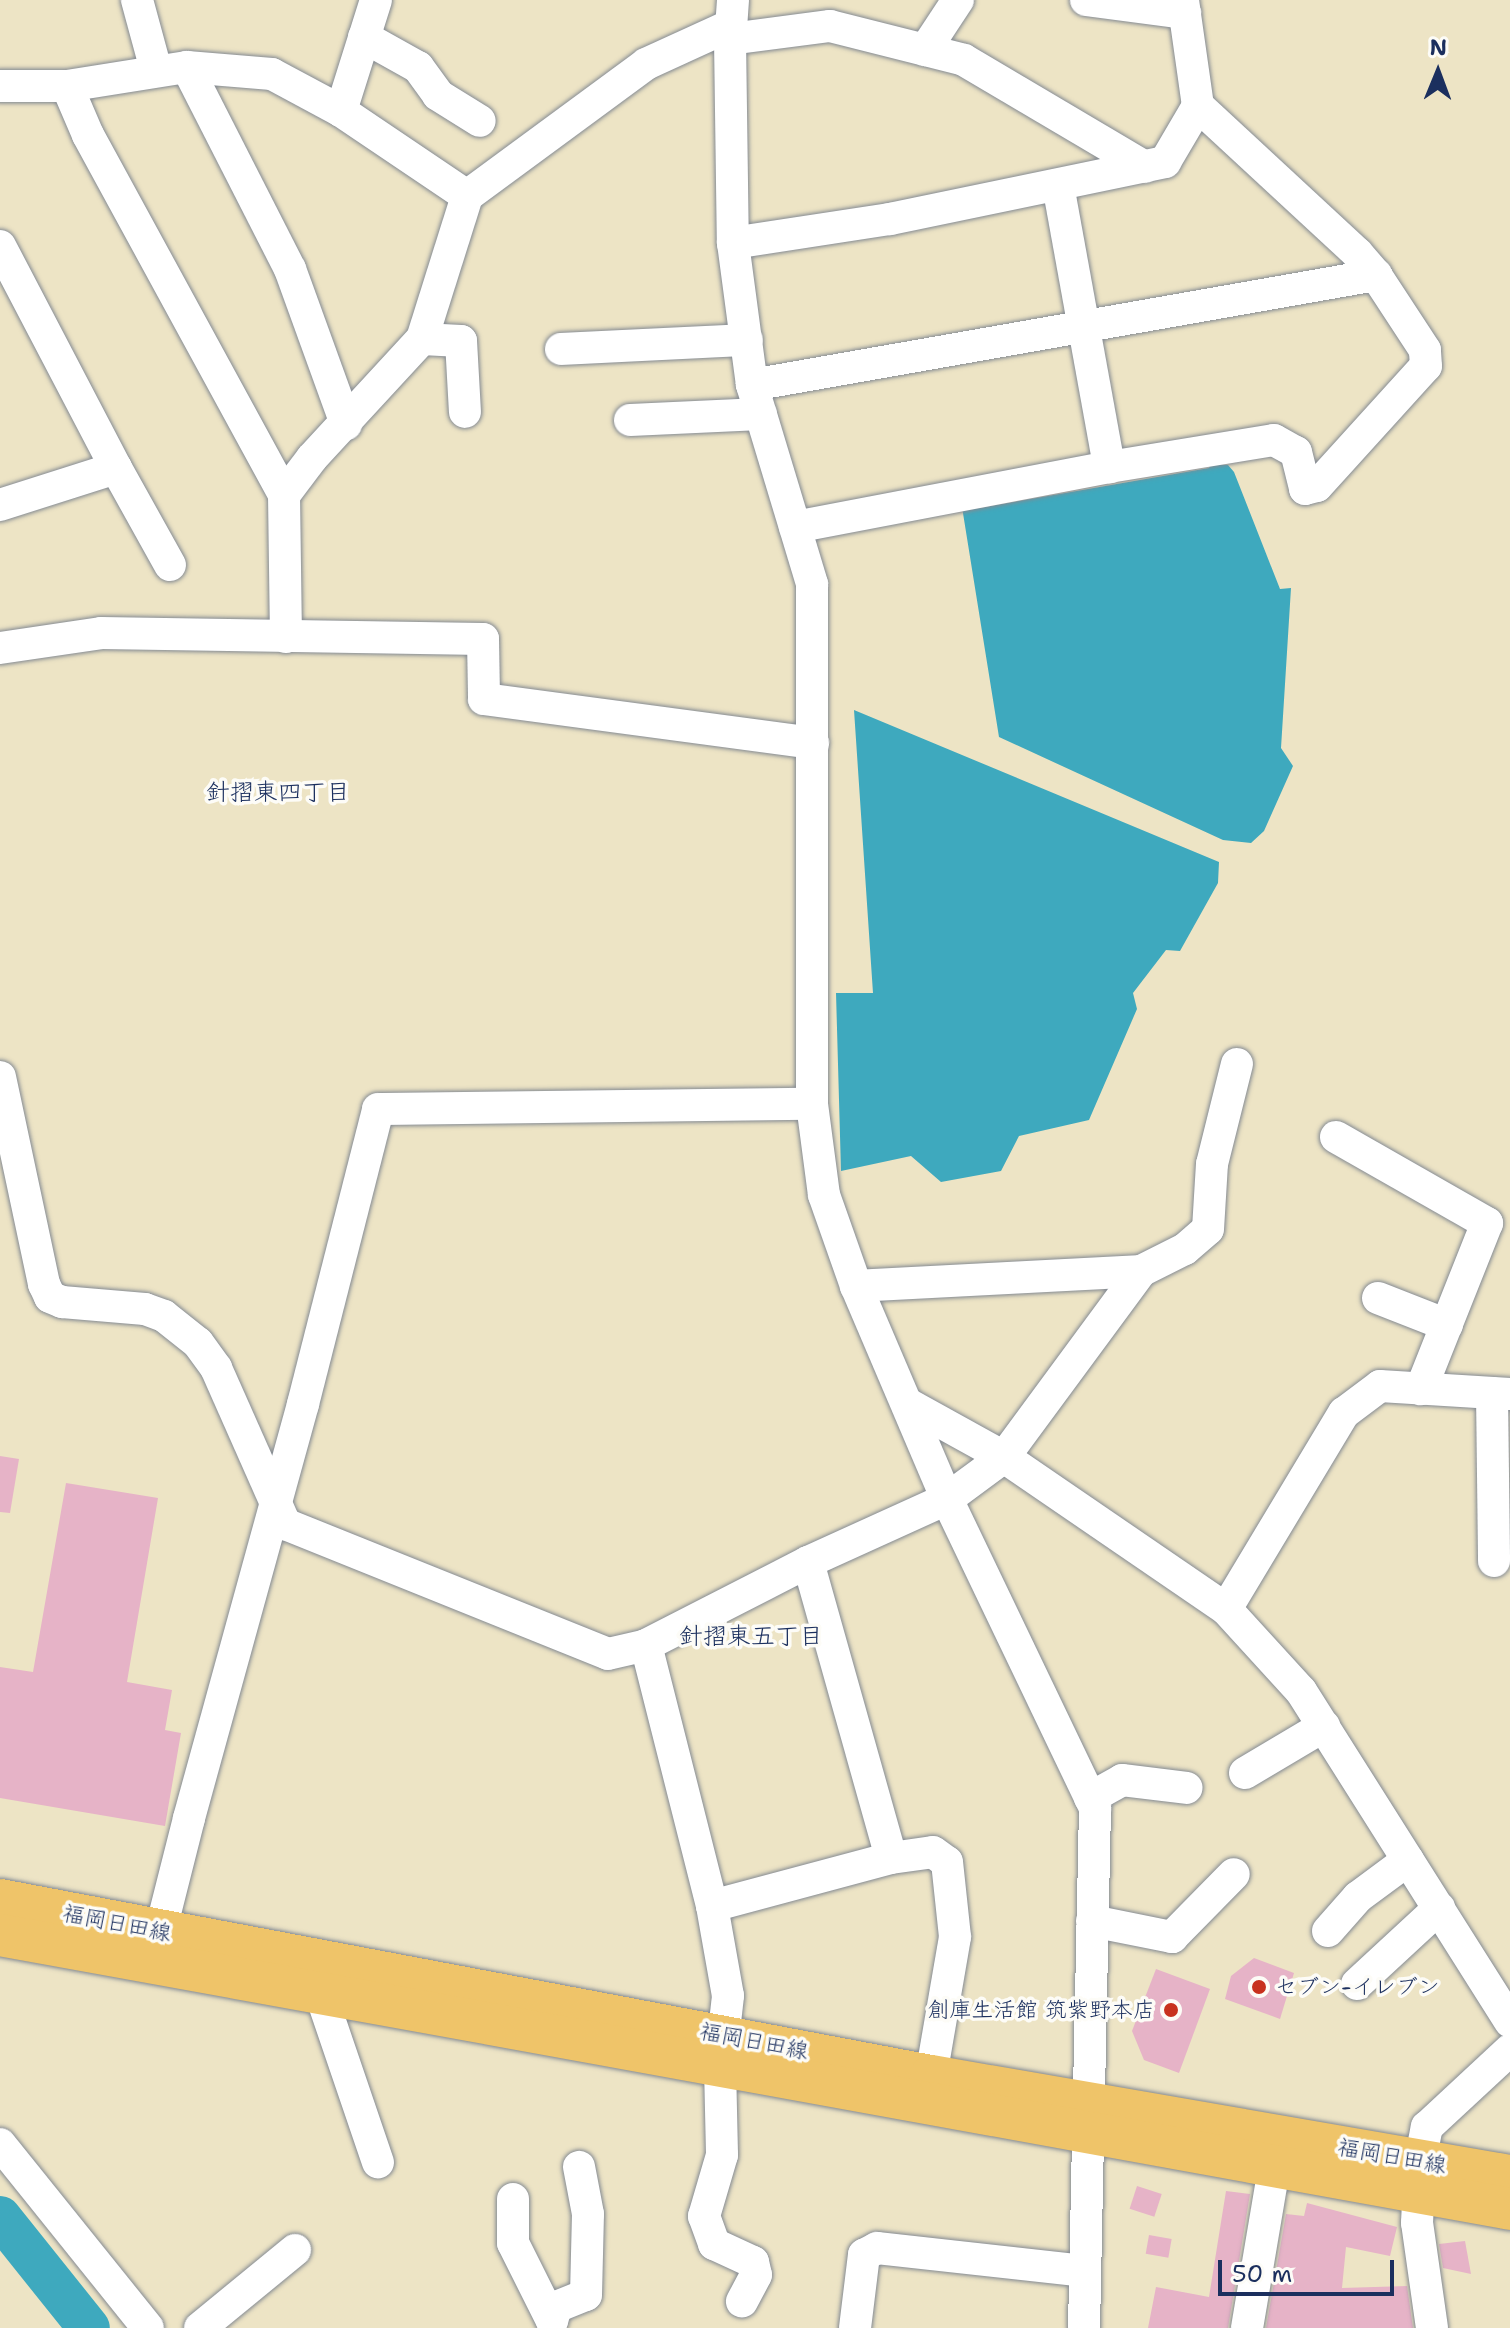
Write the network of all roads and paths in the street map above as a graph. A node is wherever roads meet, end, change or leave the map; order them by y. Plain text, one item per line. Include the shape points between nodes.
1 (137, 0) edge
2 (376, 0) edge
3 (958, 0) edge
4 (1086, 0) edge
5 (1184, 6) edge
6 (732, 22) edge
7 (364, 37) junction
8 (925, 50) junction
9 (172, 68) junction
10 (0, 86) edge
11 (67, 86) junction
12 (1198, 106) junction
13 (341, 111) junction
14 (480, 121) dead end
15 (1145, 167) junction
16 (1058, 185) junction
17 (467, 196) junction
18 (733, 243) junction
19 (0, 246) edge
20 (1376, 275) junction
21 (1082, 328) junction
22 (422, 339) junction
23 (747, 340) junction
24 (561, 349) dead end
25 (757, 400) junction
26 (465, 412) dead end
27 (630, 420) dead end
28 (346, 424) junction
29 (1109, 467) junction
30 (116, 468) junction
31 (284, 495) junction
32 (0, 505) edge
33 (795, 527) junction
34 (170, 565) dead end
35 (286, 637) junction
36 (0, 648) edge
37 (813, 743) junction
38 (1237, 1064) dead end
39 (0, 1077) edge
40 (812, 1104) junction
41 (1336, 1137) dead end
42 (1141, 1271) junction
43 (856, 1286) junction
44 (1378, 1298) dead end
45 (1447, 1325) junction
46 (1421, 1389) junction
47 (1501, 1393) edge
48 (908, 1404) junction
49 (1004, 1457) junction
50 (947, 1499) junction
51 (276, 1505) junction
52 (1494, 1561) dead end
53 (808, 1562) junction
54 (1226, 1609) junction
55 (646, 1645) junction
56 (1324, 1726) junction
57 (1245, 1773) dead end
58 (1187, 1788) dead end
59 (1090, 1798) junction
60 (891, 1858) junction
61 (1408, 1860) junction
62 (1234, 1874) dead end
63 (0, 1900) edge
64 (712, 1906) junction
65 (1439, 1908) junction
66 (1092, 1921) junction
67 (1328, 1931) dead end
68 (0, 1935) edge
69 (160, 1947) junction
70 (322, 1977) junction
71 (1357, 1984) dead end
72 (1510, 2021) edge
73 (722, 2050) junction
74 (1510, 2050) edge
75 (931, 2076) junction
76 (1088, 2116) junction
77 (0, 2144) edge
78 (378, 2162) dead end
79 (579, 2167) dead end
80 (1274, 2168) junction
81 (1510, 2176) edge
82 (1419, 2178) junction
83 (513, 2199) dead end
84 (1510, 2209) edge
85 (295, 2250) dead end
86 (1084, 2271) junction
87 (742, 2301) dead end
88 (551, 2326) edge
89 (148, 2328) edge
90 (200, 2328) edge
91 (855, 2328) edge
92 (1084, 2328) edge
93 (1247, 2328) edge
94 (1432, 2328) edge

1 - 9 street
2 - 7 street
3 - 8 street
4 - 5 street
5 - 12 street
6 - 8 street via 830,26
6 - 17 street via 646,64
6 - 18 street
7 - 13 street
7 - 14 street via 418,67 438,95
8 - 15 street via 964,60
9 - 11 street
9 - 13 street via 272,74
9 - 28 street via 290,269
10 - 11 street
11 - 31 street via 88,135
12 - 15 street via 1165,162
12 - 20 street
13 - 17 street
15 - 16 street
16 - 18 street
16 - 21 street
17 - 22 street
18 - 23 street
19 - 30 street
20 - 21 street
20 - 29 street via 1425,350 1426,366 1317,486 1305,489 1296,452 1274,440
21 - 25 street
21 - 29 street
22 - 26 street via 461,341
22 - 28 street
23 - 24 street
23 - 25 street
25 - 27 street
25 - 33 street
28 - 31 street
29 - 33 street
30 - 32 street
30 - 34 street
31 - 35 street
33 - 37 street via 812,584
35 - 36 street via 101,633
35 - 37 street via 483,639 484,699
37 - 40 street
38 - 42 street via 1212,1164 1208,1229 1185,1249
39 - 51 street via 50,1297 145,1309 164,1316 198,1343 216,1368
40 - 43 street via 824,1195
40 - 51 street via 378,1109
41 - 45 street via 1487,1223
42 - 43 street
42 - 49 street
43 - 48 street
44 - 45 street
45 - 46 street
46 - 47 street
46 - 54 street via 1380,1386 1344,1413
47 - 52 street
48 - 49 street
48 - 50 street
49 - 50 street
49 - 54 street
50 - 53 street
50 - 59 street
51 - 55 street via 285,1524 608,1654
51 - 69 street
53 - 55 street
53 - 60 street
54 - 56 street via 1301,1691
55 - 64 street
56 - 57 street
56 - 61 street
58 - 59 street via 1122,1780
59 - 66 street via 1095,1808
60 - 64 street
60 - 75 street via 933,1852 947,1862 955,1937
61 - 65 street
61 - 67 street via 1358,1897
62 - 66 street via 1172,1937
63 - 69 main road, 福岡日田線
64 - 73 street via 728,1996
65 - 71 street
65 - 72 street
66 - 76 street
68 - 69 main road, 福岡日田線
69 - 70 main road, 福岡日田線
70 - 73 main road, 福岡日田線
70 - 78 street
73 - 75 main road, 福岡日田線
73 - 76 main road, 福岡日田線
73 - 87 street via 722,2155 704,2216 714,2244 753,2262 756,2275
74 - 82 street via 1427,2127
75 - 76 main road, 福岡日田線
76 - 80 main road, 福岡日田線
76 - 82 main road, 福岡日田線
76 - 86 street
77 - 89 street
79 - 88 street via 588,2214 586,2295 556,2307
80 - 82 main road, 福岡日田線
80 - 93 street
81 - 82 main road, 福岡日田線
82 - 84 main road, 福岡日田線
82 - 94 street via 1417,2223
83 - 88 street via 513,2243
85 - 90 street
86 - 91 street via 877,2248 864,2255
86 - 92 street

